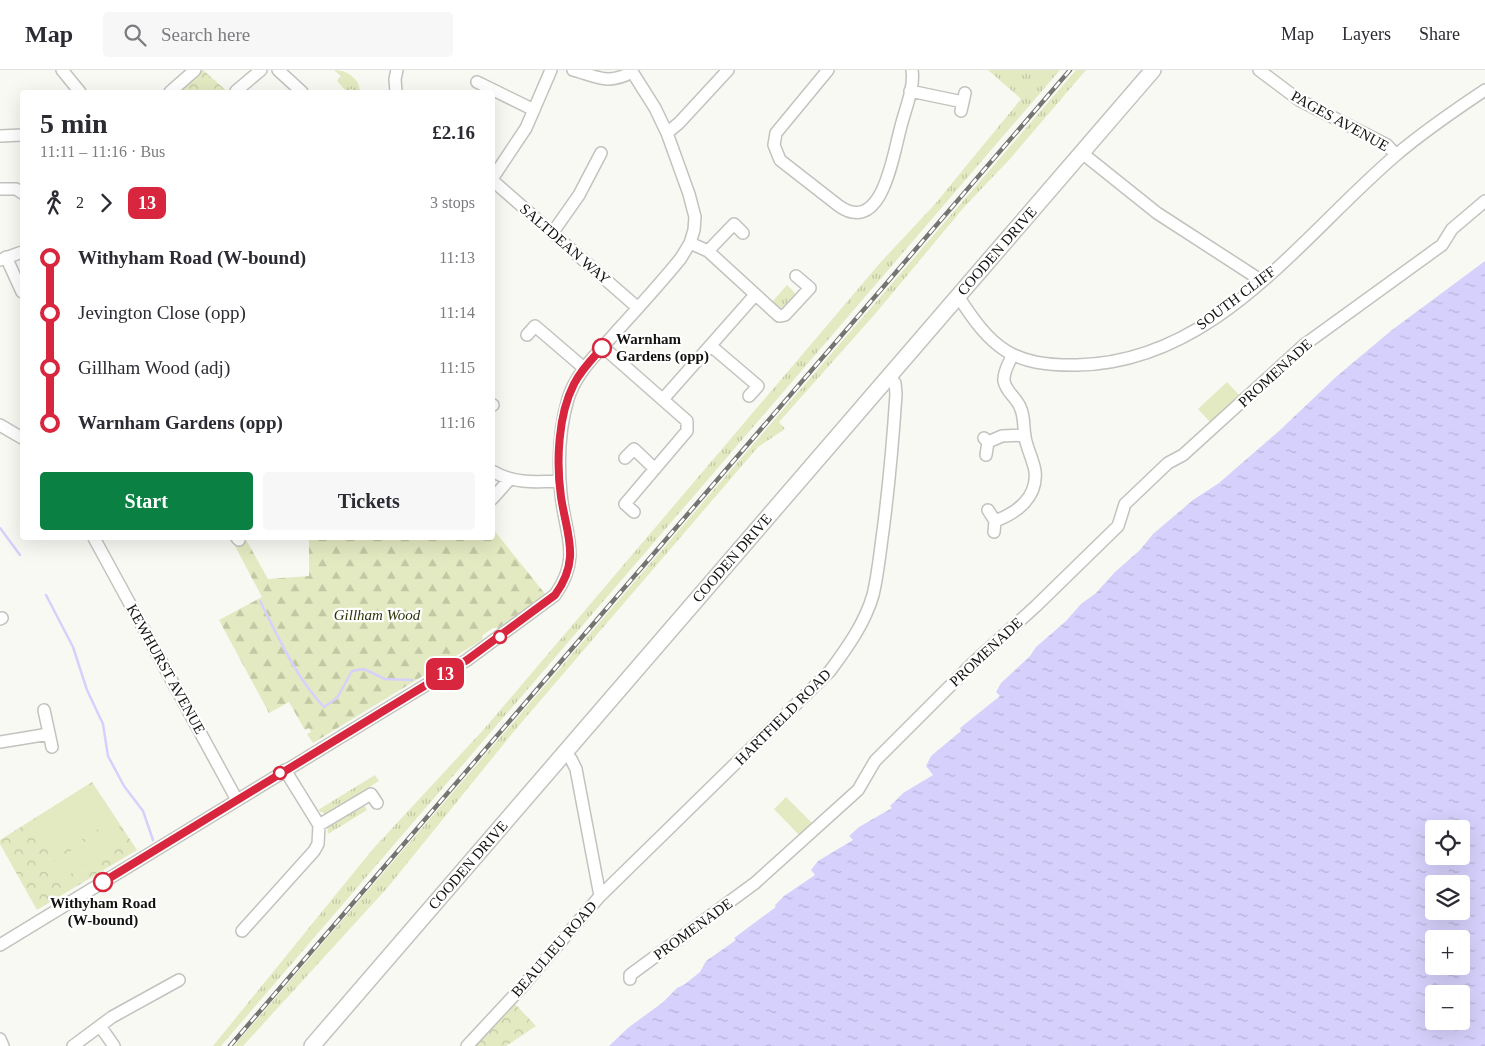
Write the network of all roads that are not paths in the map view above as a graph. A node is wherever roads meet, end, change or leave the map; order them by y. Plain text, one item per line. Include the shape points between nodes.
1 (62, 70) edge
2 (195, 70) edge
3 (261, 70) edge
4 (278, 70) edge
5 (397, 70) edge
6 (551, 70) edge
7 (574, 70) edge
8 (728, 70) edge
9 (828, 70) edge
10 (912, 70) edge
11 (1154, 70) edge
12 (1259, 70) edge
13 (632, 71) edge
14 (484, 82) dead end
15 (78, 90) edge
16 (172, 90) edge
17 (237, 90) edge
18 (300, 90) edge
19 (396, 90) edge
20 (1485, 90) edge
21 (910, 91) junction
22 (963, 102) dead end
23 (534, 110) junction
24 (667, 133) junction
25 (20, 135) edge
26 (0, 136) edge
27 (1082, 153) junction
28 (1396, 155) junction
29 (595, 157) dead end
30 (495, 176) edge
31 (495, 183) edge
32 (0, 189) edge
33 (20, 191) edge
34 (1485, 201) edge
35 (553, 232) junction
36 (743, 233) dead end
37 (690, 243) junction
38 (708, 252) junction
39 (20, 253) edge
40 (3, 259) edge
41 (796, 276) dead end
42 (1262, 281) junction
43 (20, 289) edge
44 (755, 295) junction
45 (958, 296) junction
46 (638, 308) junction
47 (527, 335) dead end
48 (711, 346) junction
49 (603, 347) junction
50 (1012, 356) junction
51 (584, 368) junction
52 (889, 376) junction
53 (749, 396) dead end
54 (664, 398) junction
55 (0, 425) edge
56 (1025, 435) junction
57 (20, 437) edge
58 (986, 455) dead end
59 (625, 458) dead end
60 (655, 469) junction
61 (495, 473) edge
62 (509, 480) junction
63 (560, 481) junction
64 (495, 503) edge
65 (988, 510) dead end
66 (634, 512) dead end
67 (95, 540) edge
68 (44, 710) dead end
69 (49, 734) junction
70 (0, 742) edge
71 (52, 747) dead end
72 (565, 752) junction
73 (285, 770) junction
74 (237, 800) junction
75 (377, 803) dead end
76 (319, 825) junction
77 (600, 896) junction
78 (242, 931) dead end
79 (0, 945) edge
80 (630, 978) dead end
81 (179, 980) dead end
82 (100, 1026) junction
83 (0, 1039) edge
84 (3, 1046) edge
85 (73, 1046) edge
86 (114, 1046) edge
87 (312, 1046) edge
88 (467, 1046) edge

1 - 15 street
2 - 16 street
3 - 17 street
4 - 18 street
5 - 19 street
6 - 23 street
7 - 13 street via 604,80 618,80
8 - 24 street
9 - 21 street via 776,133 774,145 780,160 847,212 862,212 872,206 885,189
10 - 21 street
11 - 27 main road, COODEN DRIVE
12 - 28 street, PAGES AVENUE via 1300,100 1387,145
13 - 24 street
14 - 23 street
20 - 28 street, SOUTH CLIFF via 1441,119
21 - 22 street
23 - 30 street via 516,146
24 - 37 street via 695,217
25 - 26 street
27 - 42 street via 1157,213
27 - 45 main road, COODEN DRIVE
28 - 42 street, SOUTH CLIFF
29 - 35 street via 579,195
31 - 35 street, SALTDEAN WAY
32 - 33 street
34 - 80 street, PROMENADE via 1452,230 1442,245 1304,345 1183,455 1168,463 1126,504 1118,526 875,761 858,790 755,883
35 - 46 street, SALTDEAN WAY
36 - 38 street via 734,224
37 - 38 street
37 - 46 street
38 - 44 street
39 - 40 street
40 - 43 street
41 - 44 street via 810,288 785,315 779,316
42 - 50 street, SOUTH CLIFF via 1222,313 1181,338 1133,358 1103,364 1059,365
44 - 48 street
45 - 50 street, SOUTH CLIFF via 988,338
45 - 52 main road, COODEN DRIVE
46 - 49 street
47 - 51 street via 535,326
48 - 53 street via 758,386
48 - 54 street
49 - 51 street
49 - 54 street
50 - 56 street via 1004,379 1009,394 1025,419
51 - 63 street via 568,399 560,451
52 - 72 main road, COODEN DRIVE
52 - 77 street, HARTFIELD ROAD via 895,384 896,394 892,464 873,596 862,623 830,671
54 - 60 street via 687,421 688,431
55 - 57 street
56 - 58 street via 986,439
56 - 65 street via 1035,471 1030,494 1022,506 995,527
59 - 60 street via 634,449
60 - 66 street via 625,504
61 - 62 street
62 - 63 street
62 - 64 street
63 - 73 street via 571,546 568,572 555,595 467,660
67 - 74 street, KEWHURST AVENUE
68 - 69 street
69 - 70 street
69 - 71 street
72 - 77 street, BEAULIEU ROAD via 576,769
72 - 87 main road, COODEN DRIVE
73 - 74 street
73 - 76 street
74 - 79 street
75 - 76 street via 371,794
76 - 78 street via 318,844 314,851
77 - 88 street, BEAULIEU ROAD
81 - 82 street
82 - 85 street
82 - 86 street
83 - 84 street

